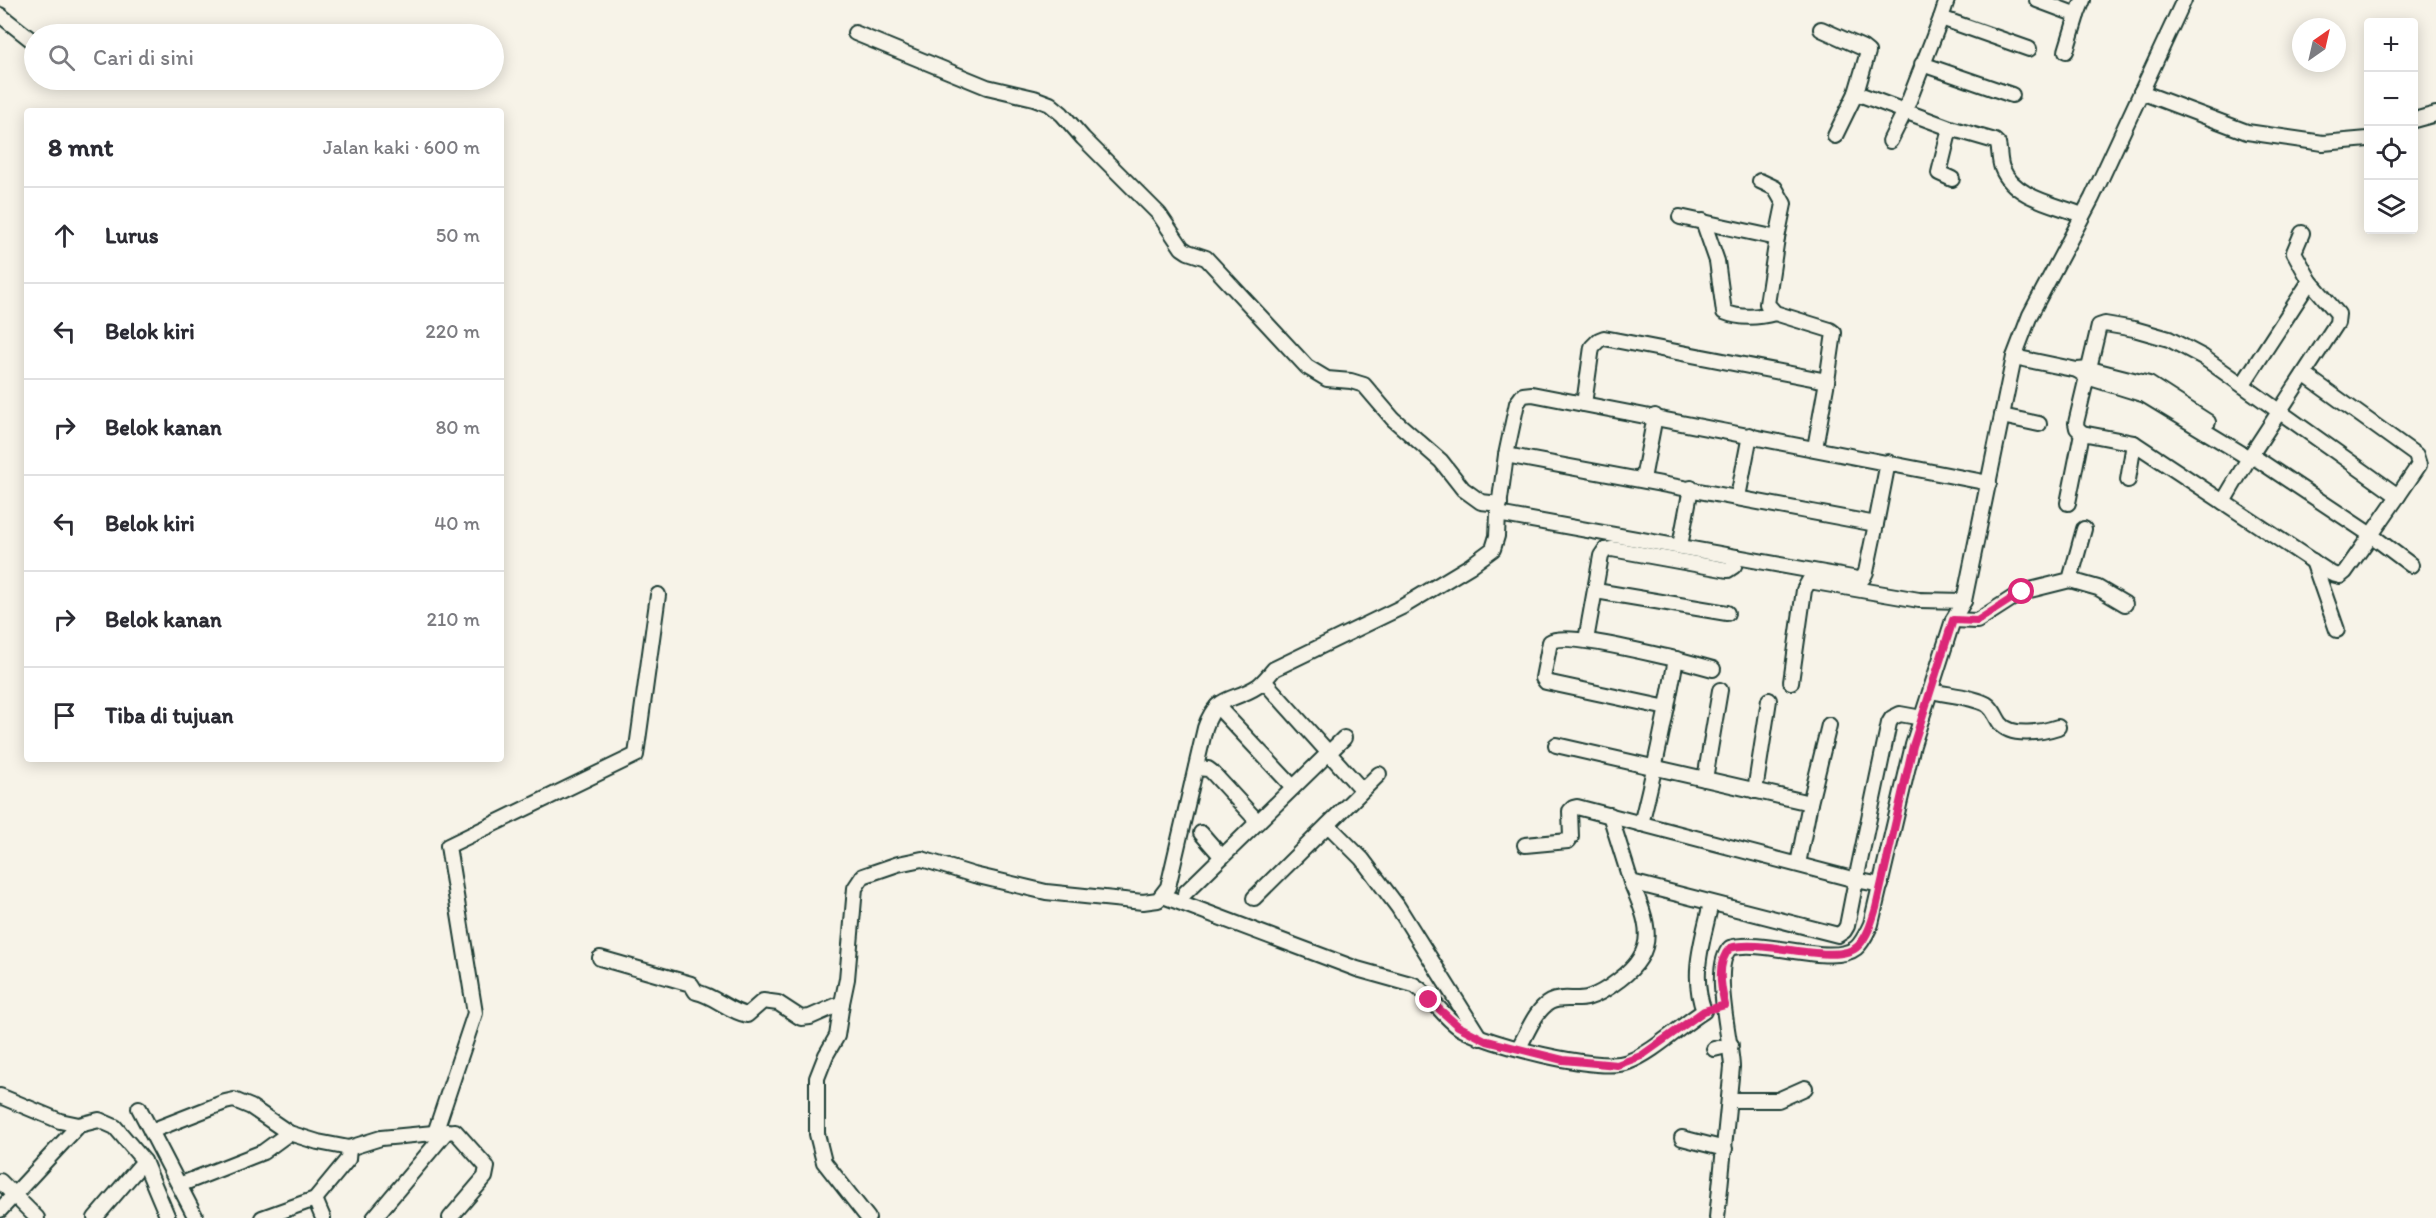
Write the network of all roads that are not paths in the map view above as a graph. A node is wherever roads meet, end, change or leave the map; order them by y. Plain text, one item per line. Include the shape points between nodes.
1 (1947, 0) edge
2 (2037, 0) edge
3 (2083, 0) edge
4 (2184, 0) edge
5 (0, 15) edge
6 (2077, 15) junction
7 (1941, 18) junction
8 (1821, 29) dead end
9 (855, 33) dead end
10 (24, 34) edge
11 (2029, 49) dead end
12 (2066, 51) dead end
13 (1922, 64) junction
14 (2141, 92) junction
15 (1856, 93) junction
16 (2012, 95) dead end
17 (1905, 111) junction
18 (2436, 114) edge
19 (2418, 119) edge
20 (1950, 128) junction
21 (1835, 136) dead end
22 (2364, 139) edge
23 (1890, 141) dead end
24 (1952, 179) dead end
25 (1760, 181) dead end
26 (2082, 215) junction
27 (1680, 217) dead end
28 (1703, 221) junction
29 (2302, 233) dead end
30 (1777, 238) junction
31 (2310, 281) junction
32 (1774, 313) junction
33 (2014, 357) junction
34 (2085, 372) junction
35 (2305, 375) junction
36 (1827, 381) junction
37 (2243, 384) junction
38 (1584, 404) junction
39 (2281, 411) junction
40 (1655, 416) junction
41 (2002, 416) junction
42 (2039, 424) dead end
43 (2082, 433) junction
44 (1750, 435) junction
45 (2134, 443) junction
46 (1815, 448) junction
47 (1506, 454) junction
48 (2253, 456) junction
49 (1887, 462) junction
50 (1643, 479) junction
51 (2128, 480) dead end
52 (1989, 483) junction
53 (1691, 488) junction
54 (2398, 496) junction
55 (1738, 497) junction
56 (2223, 502) junction
57 (2068, 503) dead end
58 (1499, 509) junction
59 (1876, 524) junction
60 (2084, 529) dead end
61 (2371, 535) junction
62 (1680, 546) junction
63 (1737, 557) junction
64 (2313, 561) junction
65 (2411, 565) dead end
66 (2070, 580) junction
67 (1596, 591) junction
68 (658, 595) dead end
69 (1964, 601) junction
70 (2125, 604) dead end
71 (1727, 613) dead end
72 (1953, 620) junction
73 (2337, 630) dead end
74 (1586, 640) junction
75 (1676, 659) junction
76 (1713, 669) dead end
77 (1264, 681) junction
78 (1791, 682) dead end
79 (1720, 690) dead end
80 (1931, 690) junction
81 (1769, 700) dead end
82 (1216, 706) junction
83 (1667, 708) junction
84 (1922, 718) junction
85 (1829, 725) dead end
86 (2058, 727) dead end
87 (1344, 738) dead end
88 (1556, 745) dead end
89 (1329, 752) junction
90 (1196, 768) junction
91 (1655, 768) junction
92 (1379, 774) dead end
93 (1705, 779) junction
94 (1293, 787) junction
95 (1362, 790) junction
96 (1755, 791) junction
97 (1810, 803) junction
98 (1611, 815) junction
99 (1258, 822) junction
100 (1641, 824) junction
101 (1328, 825) junction
102 (1201, 833) dead end
103 (1524, 846) dead end
104 (1222, 857) junction
105 (1798, 864) junction
106 (1856, 880) junction
107 (1631, 882) junction
108 (1881, 885) junction
109 (1185, 894) dead end
110 (1163, 896) junction
111 (1254, 898) dead end
112 (1711, 903) junction
113 (600, 958) dead end
114 (842, 1003) junction
115 (1725, 1005) junction
116 (1704, 1011) junction
117 (1480, 1038) junction
118 (1731, 1045) junction
119 (1519, 1047) junction
120 (1714, 1049) dead end
121 (1804, 1088) dead end
122 (0, 1096) edge
123 (1730, 1100) junction
124 (139, 1108) dead end
125 (80, 1125) junction
126 (151, 1131) junction
127 (441, 1132) junction
128 (289, 1133) junction
129 (1682, 1138) dead end
130 (349, 1148) junction
131 (1725, 1149) junction
132 (144, 1161) junction
133 (0, 1181) edge
134 (179, 1185) junction
135 (13, 1196) junction
136 (315, 1199) junction
137 (0, 1210) edge
138 (37, 1218) edge
139 (95, 1218) edge
140 (168, 1218) edge
141 (196, 1218) edge
142 (262, 1218) edge
143 (323, 1218) edge
144 (374, 1218) edge
145 (450, 1218) edge
146 (868, 1218) edge
147 (1717, 1218) edge

1 - 7 street
2 - 6 street
3 - 6 street
4 - 14 street
5 - 10 street
6 - 12 street
7 - 11 street
7 - 13 street
8 - 15 street via 1868,52
9 - 58 street via 987,87 1050,104 1159,214 1182,248 1206,258 1307,367 1327,379 1364,385 1473,497
13 - 16 street
13 - 17 street
14 - 22 street via 2247,132 2323,143
14 - 26 street
15 - 17 street
15 - 21 street
17 - 20 street
17 - 23 street
18 - 19 street
20 - 24 street via 1939,173
20 - 26 street via 1995,141 2001,166 2017,188
25 - 30 street via 1775,188 1784,204
26 - 33 street via 2030,315
27 - 28 street
28 - 30 street
28 - 32 street via 1717,261 1724,312 1748,317
29 - 31 street via 2294,252
30 - 32 street via 1767,304
31 - 35 street via 2339,317
31 - 37 street
32 - 36 street via 1833,331
33 - 34 street
33 - 41 street
34 - 37 street via 2097,331 2105,324 2169,339
34 - 43 street via 2076,423
34 - 48 street via 2147,389
35 - 39 street
35 - 54 street via 2416,455 2419,465
36 - 38 street via 1604,338 1593,347
36 - 46 street
37 - 39 street
38 - 40 street
38 - 47 street via 1523,395 1517,403
39 - 48 street
39 - 54 street
40 - 44 street
40 - 50 street
41 - 42 street
41 - 52 street
43 - 45 street
43 - 57 street
44 - 46 street
44 - 55 street
45 - 51 street
45 - 56 street
46 - 49 street
47 - 50 street
47 - 58 street
48 - 56 street
48 - 61 street
49 - 52 street
49 - 59 street
50 - 53 street
52 - 69 street
53 - 55 street
53 - 62 street
54 - 61 street
55 - 59 street
56 - 64 street
58 - 62 street
58 - 77 street via 1497,536 1490,552 1402,607 1274,669
59 - 63 street via 1861,579
60 - 66 street
61 - 64 street via 2340,576
61 - 65 street
62 - 63 street
63 - 67 street via 1728,570 1605,550
64 - 73 street
66 - 70 street via 2098,588
66 - 72 street via 2022,592 1977,621
67 - 71 street
67 - 74 street
68 - 127 street via 636,755 447,846 475,1013
69 - 72 street
69 - 78 street via 1919,600 1807,582
72 - 80 street
74 - 75 street
74 - 83 street via 1558,638 1550,642 1545,681
75 - 76 street
75 - 83 street
77 - 82 street
77 - 89 street
79 - 93 street
80 - 84 street
80 - 86 street via 1986,704 2001,725 2011,729 2036,733
81 - 96 street
82 - 90 street via 1205,728
82 - 94 street
83 - 91 street
84 - 106 street via 1900,714 1889,723
84 - 108 street
85 - 97 street
87 - 89 street
88 - 91 street
89 - 94 street
89 - 95 street
90 - 99 street via 1212,772
90 - 110 street
91 - 93 street
91 - 100 street
92 - 95 street
93 - 96 street
94 - 99 street
95 - 101 street
96 - 97 street
97 - 105 street
98 - 100 street
98 - 103 street via 1573,807 1568,842
98 - 107 street
99 - 104 street
100 - 105 street
101 - 111 street
101 - 117 street via 1362,859 1398,907
102 - 104 street
104 - 109 street
105 - 106 street
106 - 108 street
106 - 112 street via 1847,926 1838,935
107 - 112 street
107 - 119 street via 1648,933 1633,970 1589,997 1551,1001
108 - 115 street via 1871,924 1857,947 1840,954 1787,955 1756,945 1730,948 1720,977
110 - 114 street via 1143,902 1065,894 922,860 898,864 863,876 855,888
110 - 117 street via 1357,969 1414,985 1458,1026
112 - 116 street via 1696,982
113 - 114 street via 691,984 696,992 710,995 747,1015 763,1001 778,1003 801,1018
114 - 146 street via 837,1036 817,1078 817,1134 824,1162
115 - 116 street
115 - 118 street
116 - 119 street via 1641,1056 1617,1065 1563,1060
117 - 119 street
118 - 120 street
118 - 123 street
121 - 123 street via 1778,1100
122 - 125 street via 60,1121
123 - 131 street
124 - 126 street
125 - 132 street via 108,1122
125 - 135 street
126 - 128 street via 234,1100
126 - 134 street
127 - 130 street via 381,1138
127 - 144 street
127 - 145 street via 455,1131 487,1167 485,1178
128 - 130 street
128 - 134 street via 263,1152
129 - 131 street
130 - 136 street via 348,1159
131 - 147 street
132 - 139 street
132 - 140 street
133 - 135 street
134 - 141 street
135 - 137 street
135 - 138 street
136 - 142 street
136 - 143 street

